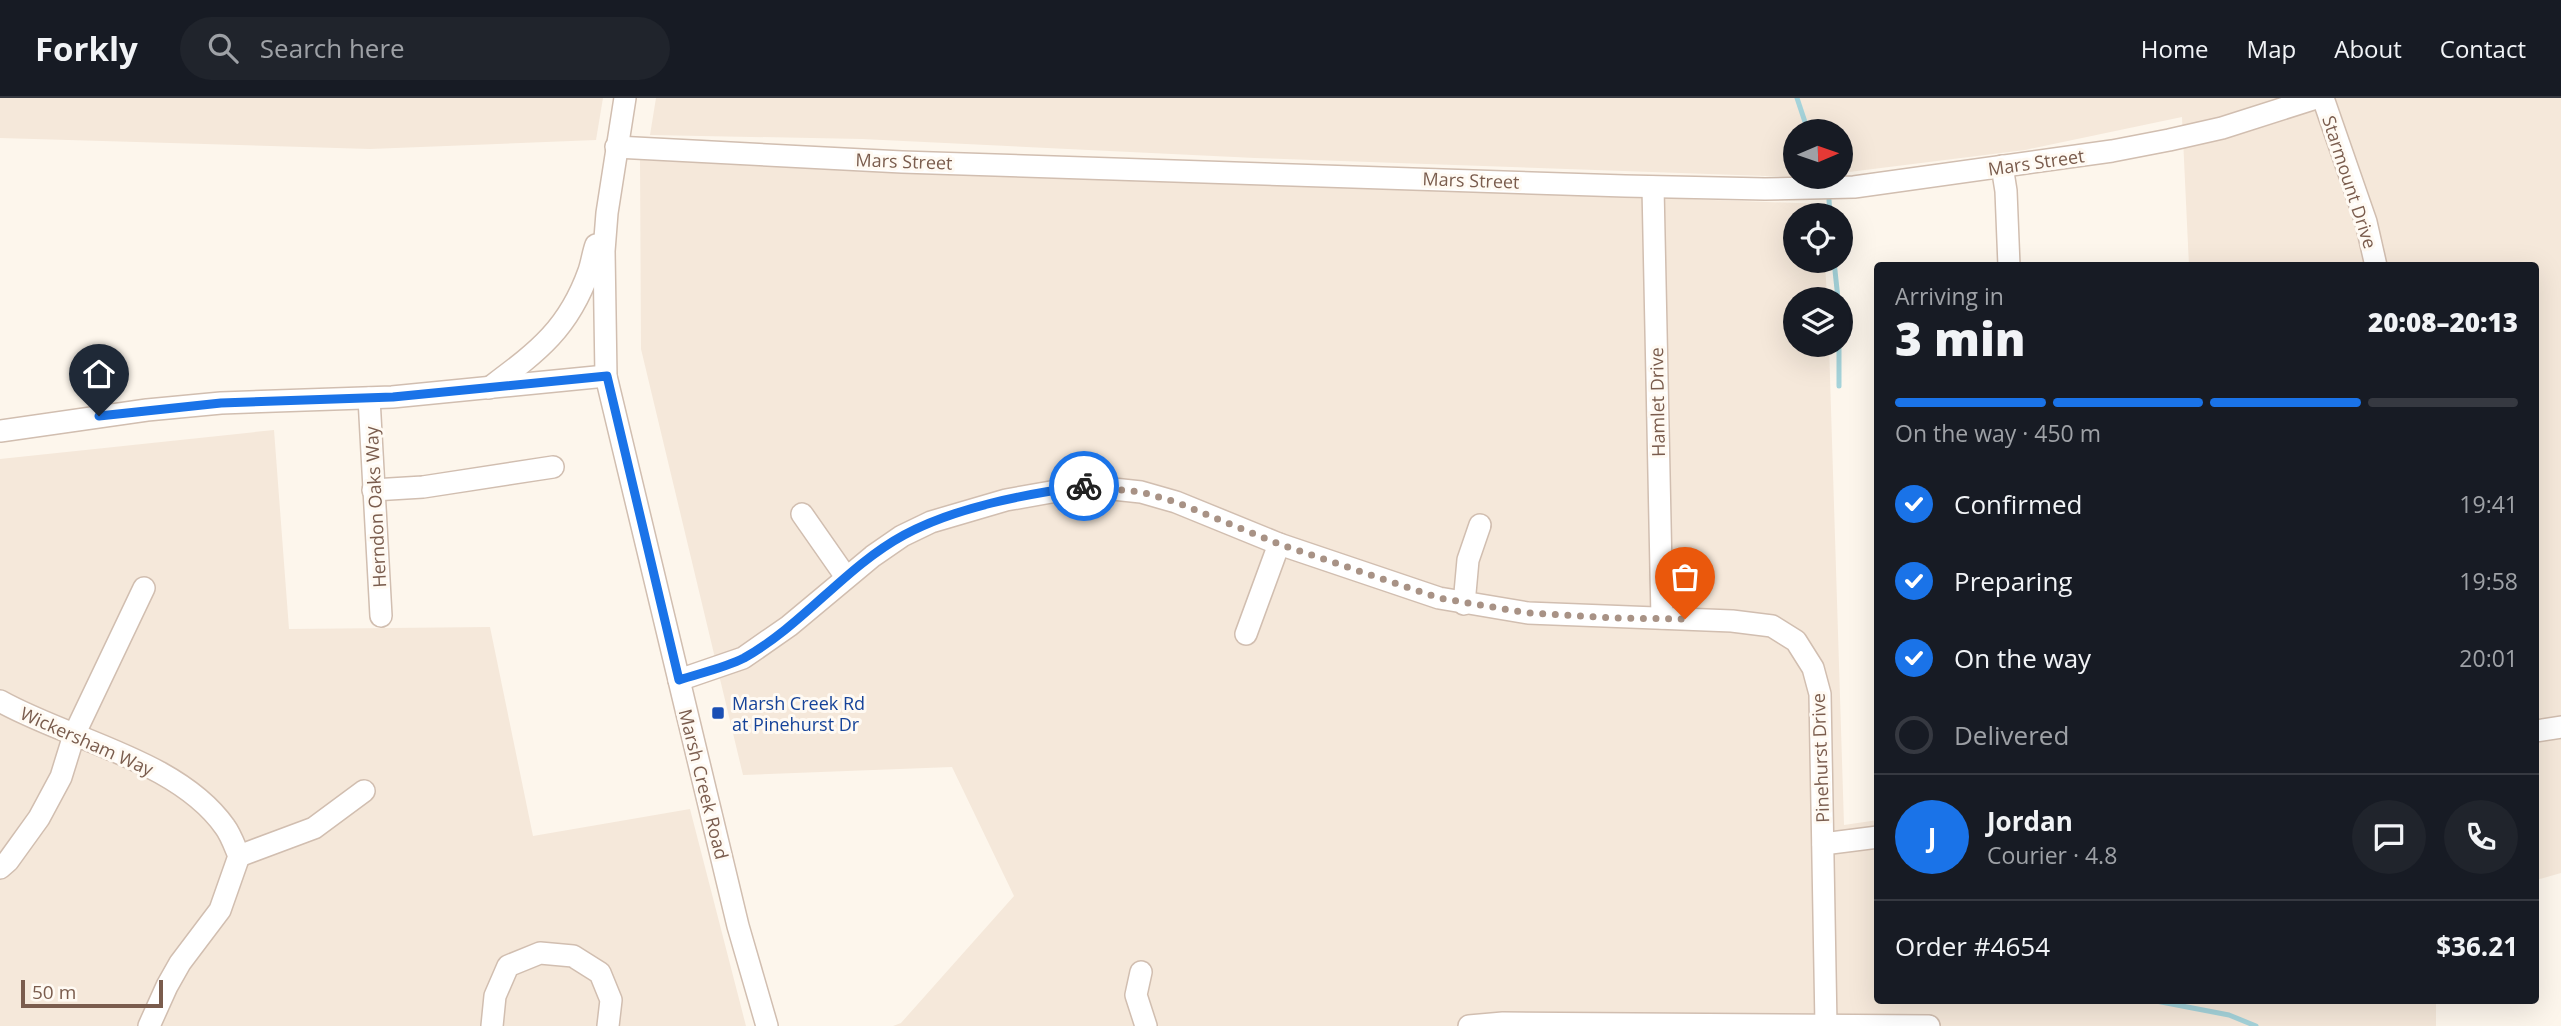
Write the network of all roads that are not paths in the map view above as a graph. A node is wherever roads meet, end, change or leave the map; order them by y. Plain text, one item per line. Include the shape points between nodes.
1 (625, 98) edge
2 (2316, 98) edge
3 (2323, 98) edge
4 (616, 147) junction
5 (2002, 166) junction
6 (1653, 187) junction
7 (607, 213) junction
8 (2009, 262) edge
9 (2375, 262) edge
10 (607, 376) junction
11 (487, 389) junction
12 (369, 398) junction
13 (0, 431) edge
14 (553, 467) dead end
15 (373, 490) junction
16 (802, 514) dead end
17 (1480, 524) dead end
18 (1279, 544) junction
19 (846, 577) junction
20 (144, 588) dead end
21 (1464, 604) junction
22 (381, 616) dead end
23 (1662, 618) junction
24 (1246, 634) dead end
25 (679, 680) junction
26 (0, 701) edge
27 (2561, 727) edge
28 (2539, 731) edge
29 (74, 735) junction
30 (364, 791) dead end
31 (1874, 838) edge
32 (1823, 844) junction
33 (239, 856) junction
34 (0, 868) edge
35 (1141, 972) dead end
36 (1826, 1025) edge
37 (149, 1026) edge
38 (492, 1026) edge
39 (608, 1026) edge
40 (767, 1026) edge
41 (1146, 1026) edge
42 (1469, 1026) edge
43 (1929, 1026) edge

1 - 4 street
2 - 5 street, Mars Street via 2169,140
3 - 9 street, Starmount Drive
4 - 6 street, Mars Street via 902,162
4 - 7 street
5 - 6 street, Mars Street via 1854,187
5 - 8 street
6 - 23 street, Hamlet Drive
7 - 10 street, Marsh Creek Road via 603,289
7 - 11 street via 589,270 562,324 552,338
10 - 11 street
10 - 25 street, Marsh Creek Road
11 - 12 street
12 - 13 street via 197,405
12 - 15 street, Herndon Oaks Way
14 - 15 street
15 - 22 street, Herndon Oaks Way
16 - 19 street
17 - 21 street via 1468,560
18 - 19 street, Pinehurst Drive via 1153,495 1085,486 1006,500 931,522 902,536
18 - 21 street, Pinehurst Drive
18 - 24 street
19 - 25 street, Pinehurst Drive via 743,658
20 - 29 street
21 - 23 street, Pinehurst Drive via 1528,613
23 - 32 street, Pinehurst Drive via 1772,626 1796,641 1813,668 1820,694
25 - 40 street, Marsh Creek Road
26 - 29 street, Wickersham Way
27 - 28 street
29 - 33 street, Wickersham Way via 160,772 200,801 225,827
29 - 34 street via 61,777 39,818
30 - 33 street via 314,828
31 - 32 street
32 - 36 street, Pinehurst Drive
33 - 37 street via 220,910 180,963
35 - 41 street via 1136,995
36 - 42 street
36 - 43 street
38 - 39 street via 495,996 508,966 540,953 573,956 600,973 611,1000

